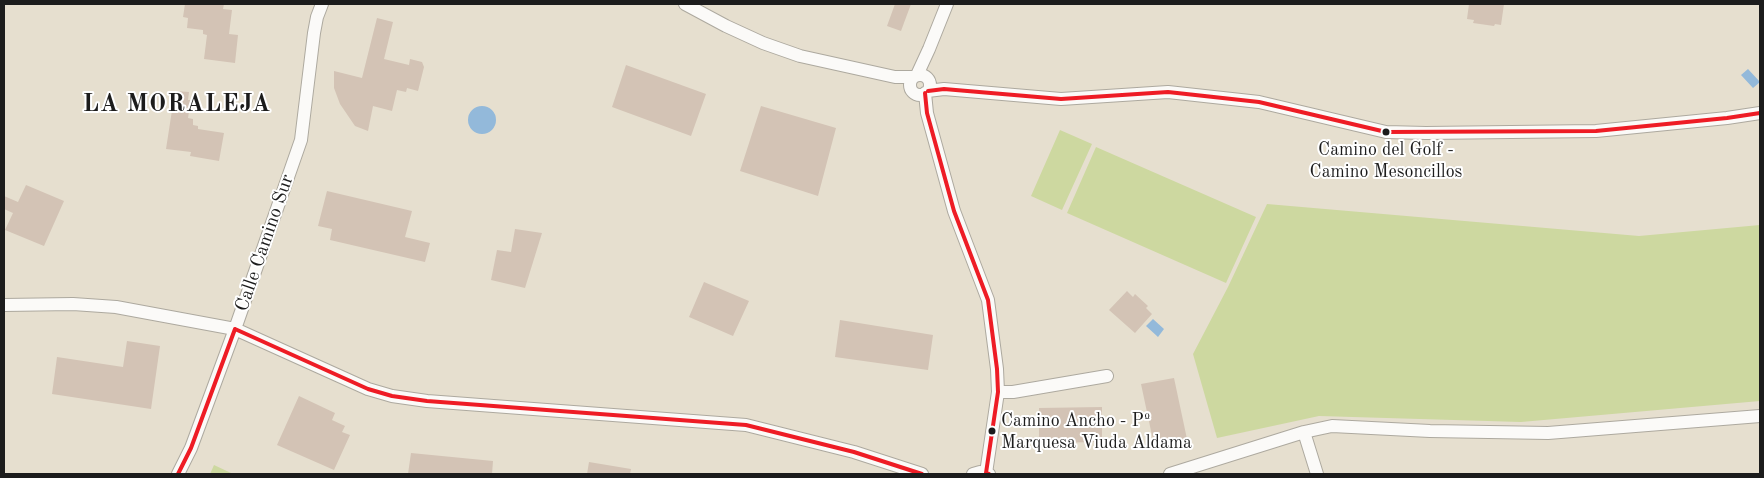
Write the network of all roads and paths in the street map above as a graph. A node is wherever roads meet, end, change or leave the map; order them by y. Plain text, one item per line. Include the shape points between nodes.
1 (322, 4) edge
2 (685, 4) edge
3 (947, 4) edge
4 (920, 84) junction
5 (1760, 113) edge
6 (4, 305) edge
7 (235, 329) junction
8 (1107, 376) dead end
9 (998, 392) junction
10 (1760, 416) edge
11 (1304, 432) junction
12 (178, 474) edge
13 (922, 474) edge
14 (982, 474) edge
15 (1170, 474) edge
16 (1317, 474) edge

1 - 7 street, Calle Camino Sur via 314,33 301,140
2 - 4 street via 763,43 800,56
3 - 4 street via 929,49
4 - 5 street via 1062,99 1168,92 1259,102 1386,132 1596,131
4 - 9 street via 954,211 988,300
6 - 7 street via 116,307
7 - 12 street, Calle Camino Sur
7 - 13 street via 368,389 392,396 746,425 854,452
8 - 9 street
9 - 14 street
10 - 11 street via 1548,433 1332,426
11 - 15 street
11 - 16 street

